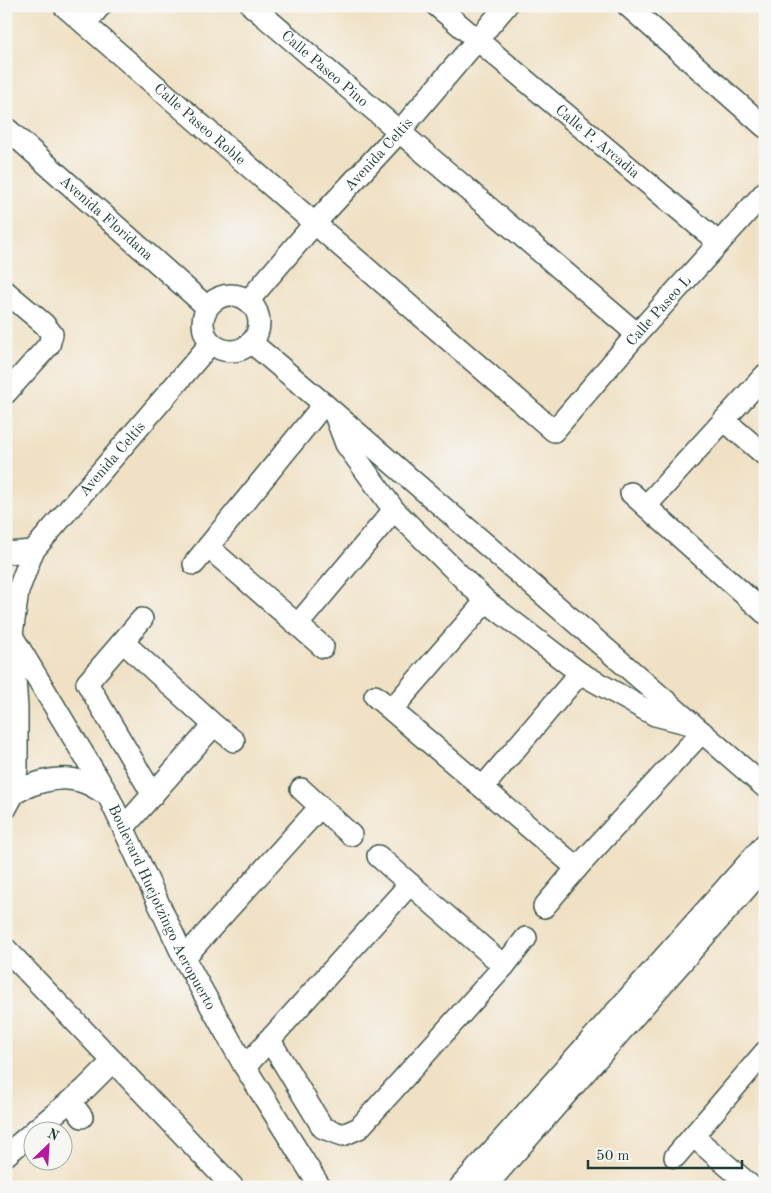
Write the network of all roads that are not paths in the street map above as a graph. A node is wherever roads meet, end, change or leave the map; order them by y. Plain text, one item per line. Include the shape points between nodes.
1 (64, 6) edge
2 (100, 6) edge
3 (252, 6) edge
4 (437, 6) edge
5 (506, 6) edge
6 (628, 6) edge
7 (84, 24) junction
8 (476, 40) junction
9 (765, 126) edge
10 (6, 128) edge
11 (399, 132) junction
12 (765, 192) edge
13 (315, 223) junction
14 (719, 243) junction
15 (6, 292) edge
16 (249, 300) junction
17 (207, 308) junction
18 (637, 334) junction
19 (211, 343) junction
20 (252, 343) junction
21 (765, 375) edge
22 (6, 393) edge
23 (329, 408) junction
24 (725, 421) junction
25 (554, 431) joint
26 (765, 455) edge
27 (394, 510) junction
28 (208, 547) junction
29 (33, 551) junction
30 (6, 553) edge
31 (194, 564) dead end
32 (486, 601) junction
33 (765, 613) edge
34 (142, 619) dead end
35 (298, 624) junction
36 (9, 631) edge
37 (123, 642) junction
38 (324, 647) dead end
39 (580, 673) junction
40 (375, 696) dead end
41 (392, 708) junction
42 (214, 725) junction
43 (698, 729) junction
44 (234, 741) dead end
45 (483, 787) junction
46 (765, 787) edge
47 (301, 789) dead end
48 (108, 795) junction
49 (153, 795) junction
50 (9, 800) edge
51 (320, 807) junction
52 (124, 826) junction
53 (352, 834) dead end
54 (765, 844) edge
55 (378, 856) dead end
56 (765, 867) edge
57 (577, 868) junction
58 (410, 884) junction
59 (544, 907) dead end
60 (526, 938) dead end
61 (6, 949) edge
62 (184, 958) junction
63 (504, 966) junction
64 (269, 1039) junction
65 (765, 1052) edge
66 (113, 1061) junction
67 (245, 1067) junction
68 (59, 1120) edge
69 (693, 1136) junction
70 (22, 1142) edge
71 (6, 1155) edge
72 (675, 1157) dead end
73 (232, 1187) edge
74 (320, 1187) edge
75 (460, 1187) edge
76 (485, 1187) edge
77 (752, 1187) edge

1 - 7 street, Calle Paseo Roble
2 - 7 street
3 - 11 street, Calle Paseo Pino
4 - 8 street
5 - 8 street, Avenida Celtis
6 - 9 street
7 - 13 street, Calle Paseo Roble
8 - 11 street, Avenida Celtis
8 - 14 street, Calle P. Arcadia
10 - 17 street, Avenida Floridana
11 - 13 street, Avenida Celtis
11 - 18 street, Calle Paseo Pino
12 - 14 street, Calle Paseo L
13 - 16 street, Avenida Celtis
13 - 25 street, Calle Paseo Roble
14 - 18 street, Calle Paseo L
15 - 22 street via 52,334 49,345
16 - 17 street via 231,294 213,300
16 - 20 street via 256,307 260,326
17 - 19 street via 204,332
18 - 25 street, Calle Paseo L
19 - 20 street via 231,351
19 - 29 street, Avenida Celtis
20 - 23 street
21 - 24 street
23 - 27 street via 346,444
23 - 28 street
23 - 43 street
24 - 26 street
24 - 33 street via 639,500
27 - 32 street
27 - 35 street
28 - 31 street
28 - 35 street
29 - 30 street
29 - 36 street, Avenida Celtis via 18,590
32 - 39 street
32 - 41 street
34 - 37 street
35 - 38 street
36 - 48 street, Boulevard Huejotzingo Aeropuerto
36 - 50 street, Avenida Celtis via 17,708 17,768
37 - 42 street
37 - 49 street via 87,683
39 - 43 street via 655,715
39 - 45 street
40 - 41 street
41 - 45 street
42 - 44 street
42 - 49 street
43 - 46 street
43 - 57 street
45 - 57 street
47 - 51 street
48 - 50 street via 82,781 62,778 42,782
48 - 52 street, Boulevard Huejotzingo Aeropuerto
49 - 52 street
51 - 53 street
51 - 62 street
52 - 62 street, Boulevard Huejotzingo Aeropuerto
54 - 75 street
55 - 58 street
56 - 76 street
57 - 59 street
58 - 63 street
58 - 64 street
60 - 63 street
61 - 66 street
62 - 67 street, Boulevard Huejotzingo Aeropuerto
63 - 64 street via 359,1128 343,1135 323,1128
64 - 67 street
65 - 69 street
66 - 68 street via 71,1114
66 - 73 street
67 - 74 street, Boulevard Huejotzingo Aeropuerto
69 - 72 street
69 - 77 street
70 - 71 street

